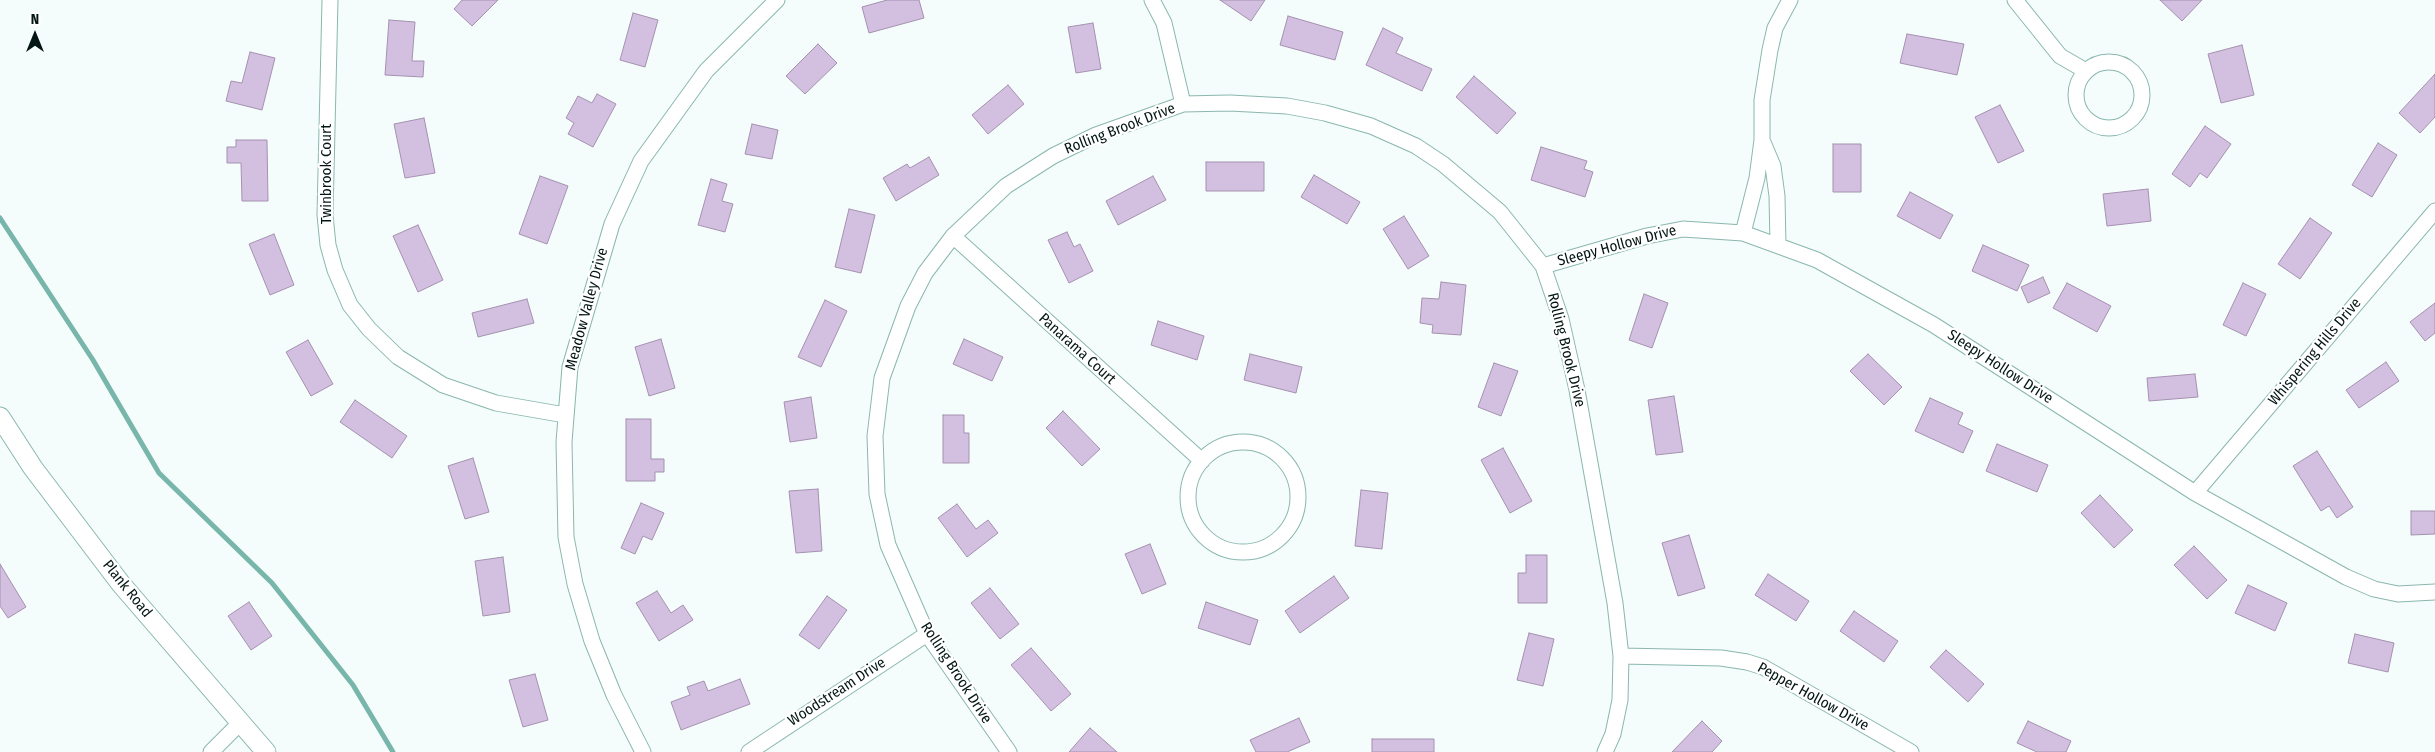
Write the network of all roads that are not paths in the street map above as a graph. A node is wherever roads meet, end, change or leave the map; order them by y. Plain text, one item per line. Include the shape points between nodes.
1 (330, 0) edge
2 (777, 0) edge
3 (1152, 0) edge
4 (1790, 0) edge
5 (2015, 0) edge
6 (2086, 71) junction
7 (1183, 104) junction
8 (1762, 140) junction
9 (2435, 211) edge
10 (1744, 233) junction
11 (953, 236) junction
12 (1778, 245) junction
13 (1542, 266) junction
14 (565, 415) junction
15 (0, 417) edge
16 (1202, 461) junction
17 (2195, 493) junction
18 (2435, 592) edge
19 (927, 634) junction
20 (1621, 656) junction
21 (240, 723) junction
22 (211, 752) edge
23 (266, 752) edge
24 (643, 752) edge
25 (749, 752) edge
26 (1009, 752) edge
27 (1605, 752) edge
28 (1911, 752) edge

1 - 14 street, Twinbrook Court via 324,215 335,270 350,306 369,330 398,357 444,385 496,403
2 - 14 street, Meadow Valley Drive via 706,71 641,161 603,251 570,367
3 - 7 street via 1164,23
4 - 8 street via 1775,28 1770,50 1762,100
5 - 6 street via 2060,56
6 - 6 street via 2094,65 2113,62 2123,64 2135,74 2143,97 2141,106 2129,122 2110,129 2100,127 2083,116 2078,107 2076,89
7 - 11 street, Rolling Brook Drive via 1096,135 1053,156 1006,186
7 - 13 street, Rolling Brook Drive via 1287,106 1371,126 1416,146 1443,164 1500,212
8 - 10 street
8 - 12 street via 1773,166 1778,196
9 - 17 street, Whispering Hills Drive
10 - 12 street, Sleepy Hollow Drive
10 - 13 street, Sleepy Hollow Drive via 1683,229
11 - 16 street, Panarama Court
11 - 19 street, Rolling Brook Drive via 925,273 908,306 882,378 875,436 877,494 888,545
12 - 17 street, Sleepy Hollow Drive via 1817,260 1934,325
13 - 20 street, Rolling Brook Drive via 1561,319 1577,390 1615,603
14 - 24 street, Meadow Valley Drive via 566,537 575,584 592,641 614,695
15 - 21 street, Plank Road via 33,468 120,584
16 - 16 street via 1218,448 1239,442 1260,445 1279,455 1292,472 1298,492 1296,514 1286,532 1269,546 1248,552 1227,549 1208,539 1194,522 1188,501 1191,480
17 - 18 street, Sleepy Hollow Drive via 2367,586 2398,594
19 - 25 street, Woodstream Drive
19 - 26 street, Rolling Brook Drive
20 - 27 street, Rolling Brook Drive via 1620,700 1613,734
20 - 28 street, Pepper Hollow Drive via 1721,658 1747,662 1764,668
21 - 22 street
21 - 23 street, Plank Road

